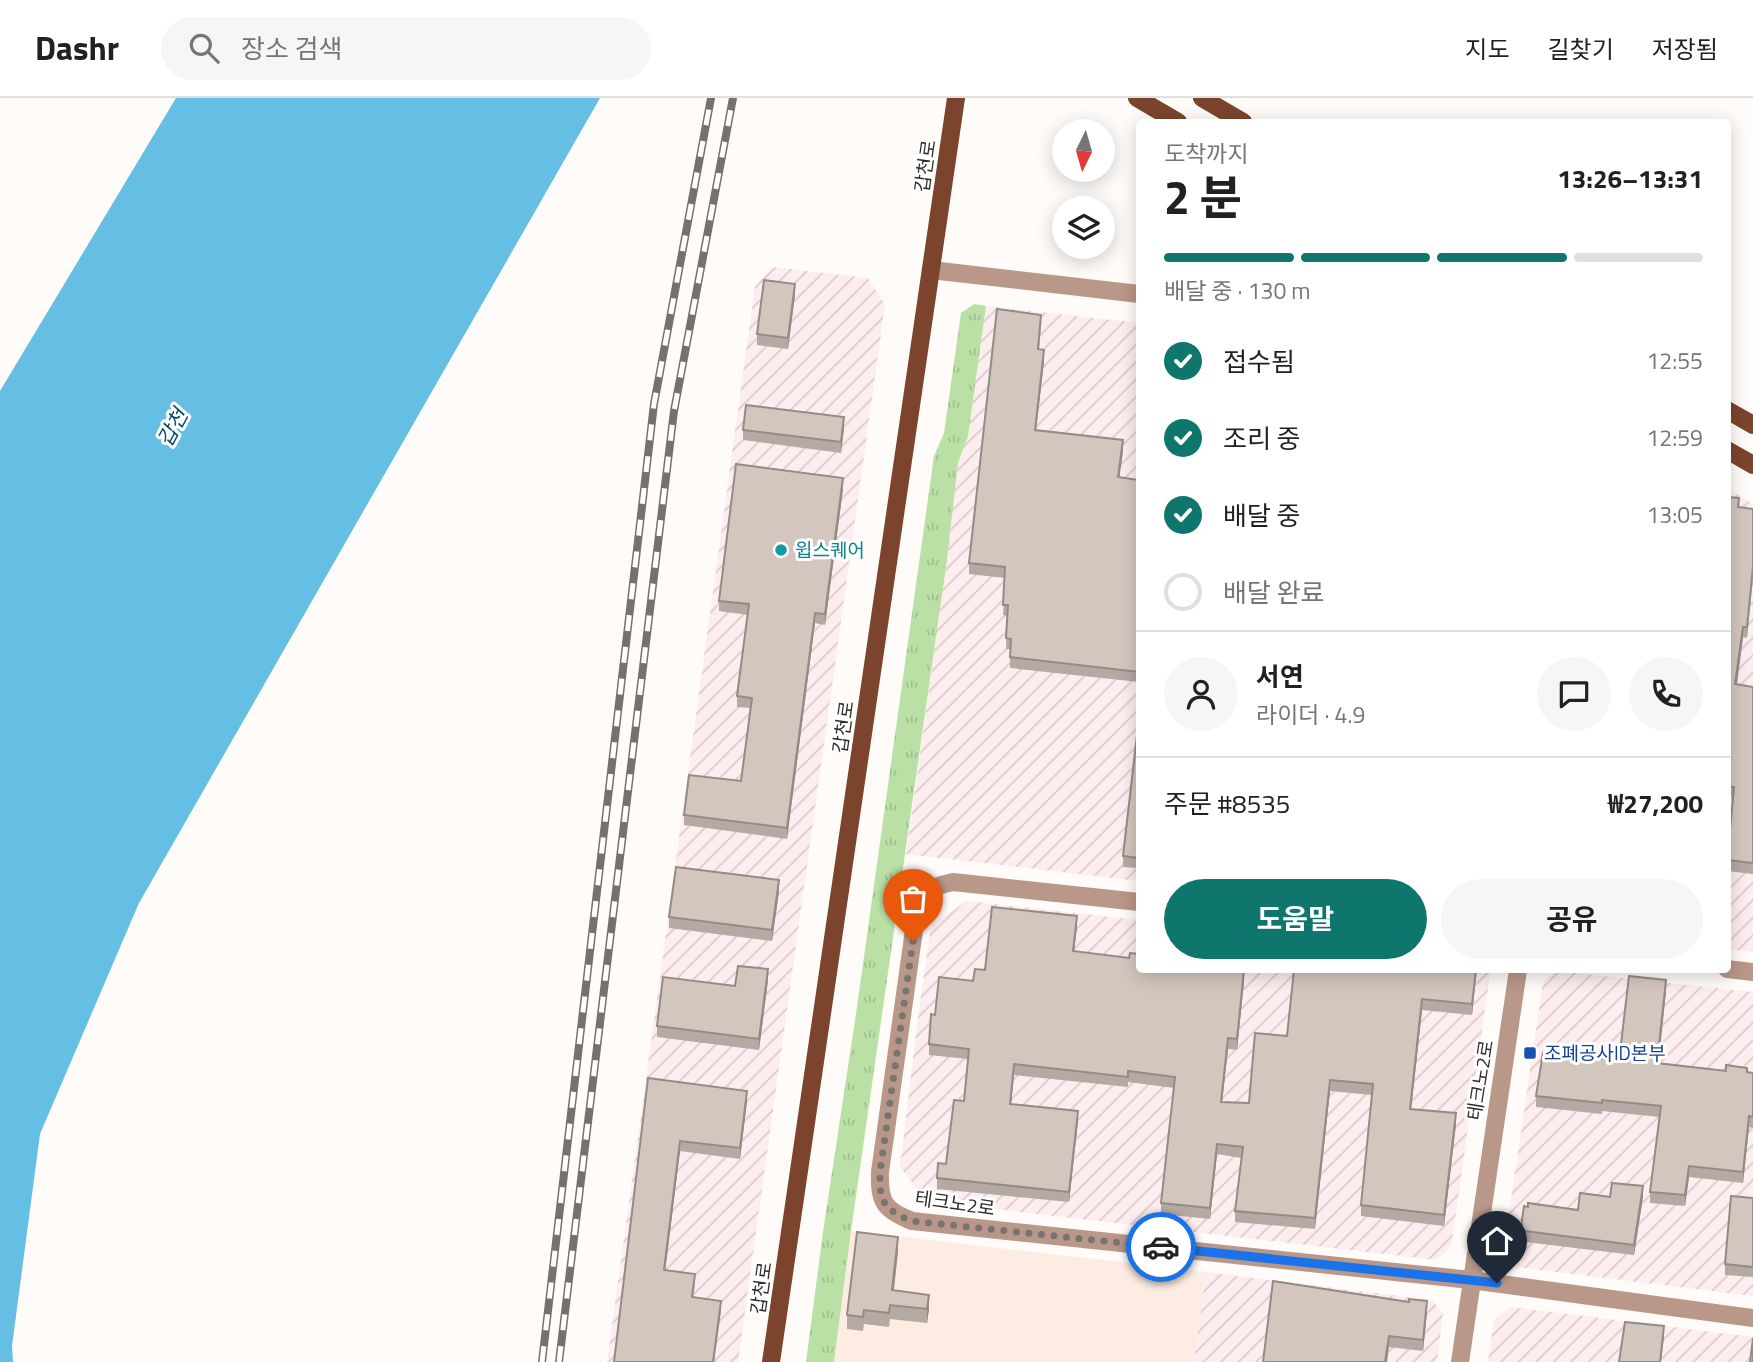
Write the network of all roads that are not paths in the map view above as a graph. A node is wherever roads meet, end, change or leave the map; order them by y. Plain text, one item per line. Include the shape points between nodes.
1 (1136, 98) edge
2 (1202, 98) edge
3 (956, 101) edge
4 (1173, 119) edge
5 (1238, 119) edge
6 (931, 270) junction
7 (1136, 294) edge
8 (1731, 412) edge
9 (1753, 425) edge
10 (1731, 452) edge
11 (1753, 465) edge
12 (1136, 902) edge
13 (1731, 969) edge
14 (1753, 972) edge
15 (1518, 973) edge
16 (1471, 1280) junction
17 (1753, 1318) edge
18 (771, 1362) edge
19 (1460, 1362) edge

1 - 4 main road
2 - 5 main road
3 - 6 main road, 갑천로
6 - 7 street
6 - 18 main road, 갑천로
8 - 9 main road
10 - 11 main road
12 - 16 street, 테크노2로 via 953,881 936,885 923,897 916,916 880,1172 884,1202 893,1213 912,1221
13 - 14 street
15 - 16 street, 테크노2로
16 - 17 street, 테크노2로
16 - 19 street, 테크노2로

